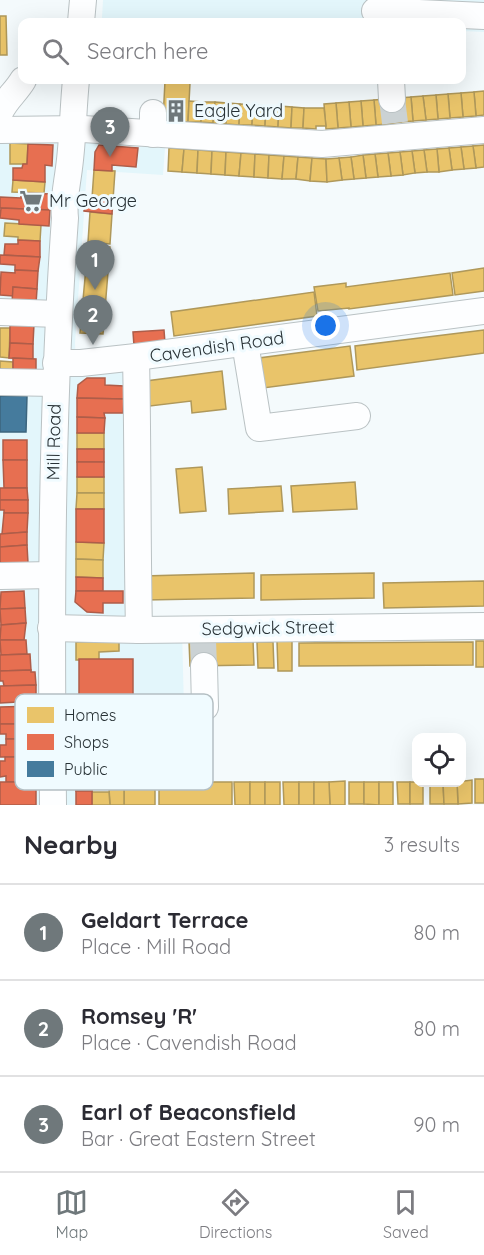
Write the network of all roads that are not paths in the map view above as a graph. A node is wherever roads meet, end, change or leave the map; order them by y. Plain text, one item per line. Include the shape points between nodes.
1 (83, 0) edge
2 (375, 11) dead end
3 (484, 16) edge
4 (81, 18) edge
5 (21, 84) edge
6 (76, 84) edge
7 (393, 110) edge
8 (0, 112) edge
9 (72, 129) junction
10 (0, 130) edge
11 (484, 130) edge
12 (484, 311) edge
13 (0, 312) edge
14 (58, 314) junction
15 (245, 343) junction
16 (136, 357) junction
17 (56, 373) junction
18 (0, 382) edge
19 (357, 416) dead end
20 (51, 575) junction
21 (0, 576) edge
22 (484, 627) edge
23 (51, 628) junction
24 (140, 630) junction
25 (204, 666) tunnel mouth
26 (52, 694) edge
27 (205, 694) edge
28 (53, 790) edge
29 (53, 805) edge

1 - 4 street
2 - 3 street
5 - 8 street
6 - 9 street, Mill Road
7 - 9 street via 322,144 153,123
7 - 11 street
9 - 10 street
9 - 14 street, Mill Road via 63,204
12 - 15 street, Cavendish Road
13 - 14 street
14 - 17 street, Mill Road
15 - 16 street, Cavendish Road
15 - 19 street via 259,428
16 - 17 street, Cavendish Road via 81,363
16 - 24 street
17 - 18 street, Cavendish Road
17 - 20 street, Mill Road
20 - 21 street
20 - 23 street, Mill Road
22 - 24 street, Sedgwick Street via 196,633
23 - 24 street, Sedgwick Street
23 - 26 street, Mill Road
25 - 27 street
28 - 29 street, Mill Road

